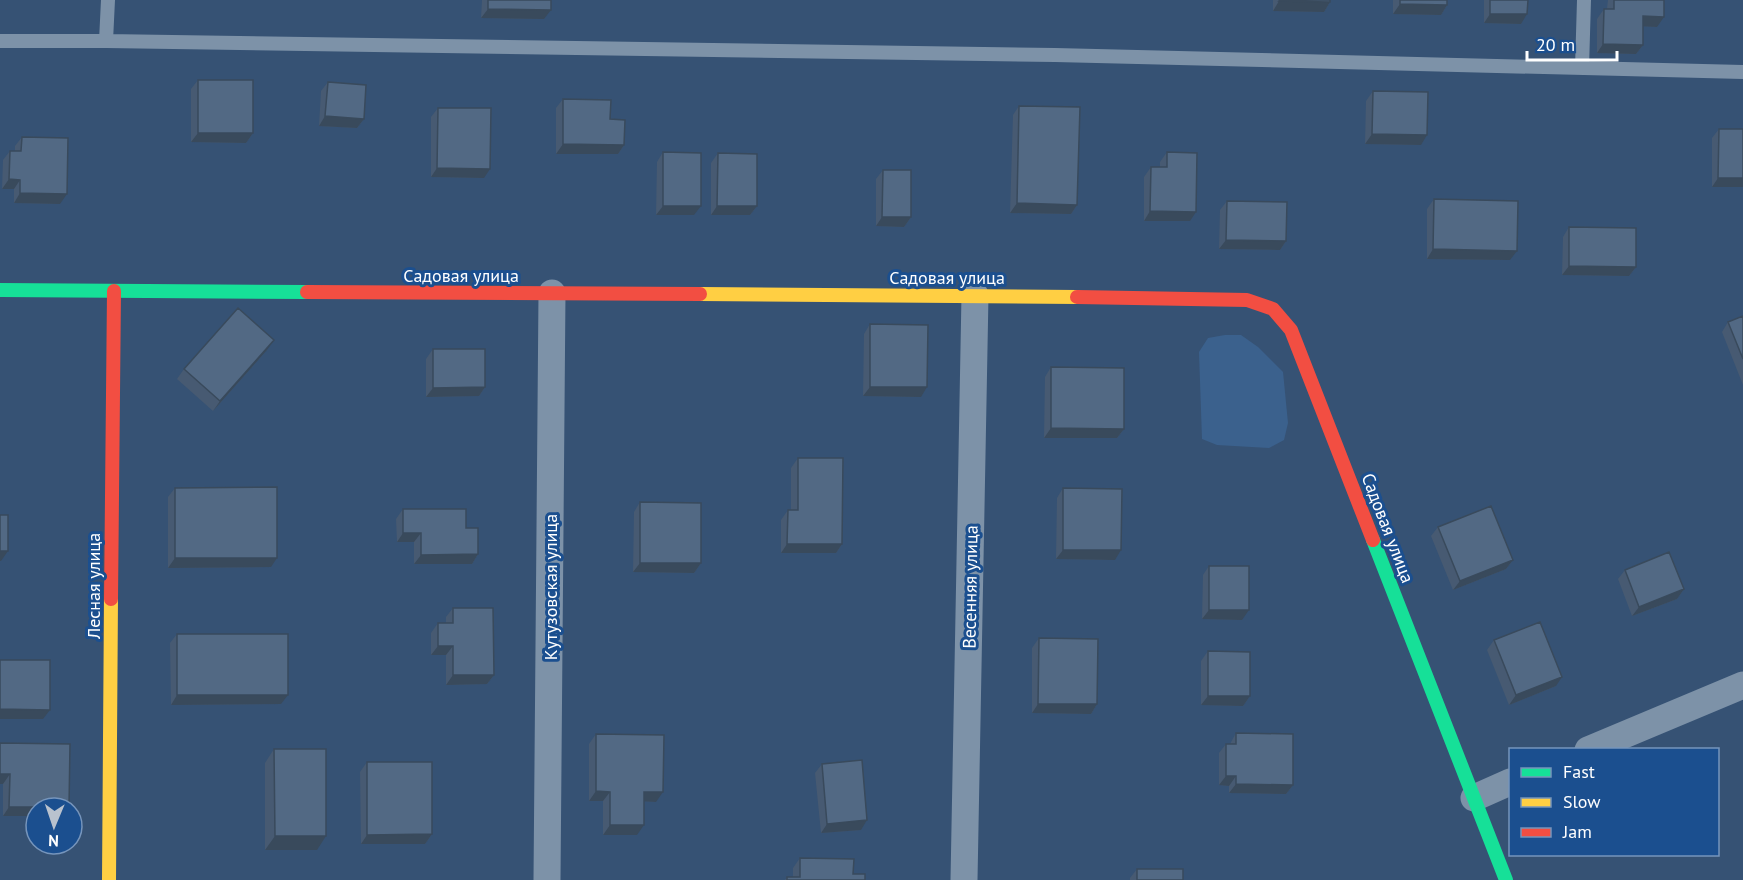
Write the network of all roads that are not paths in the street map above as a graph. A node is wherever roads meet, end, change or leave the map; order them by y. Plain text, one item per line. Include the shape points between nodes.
1 (108, 0) edge
2 (1584, 0) edge
3 (0, 41) edge
4 (106, 41) junction
5 (1582, 68) junction
6 (1743, 72) edge
7 (0, 290) edge
8 (114, 291) junction
9 (552, 293) junction
10 (975, 295) junction
11 (1743, 685) edge
12 (1593, 748) edge
13 (1509, 782) edge
14 (1473, 798) junction
15 (109, 880) edge
16 (547, 880) edge
17 (964, 880) edge
18 (1506, 880) edge

1 - 4 lane
2 - 5 lane
3 - 4 lane
4 - 5 lane
5 - 6 lane
7 - 8 street, Садовая улица
8 - 9 street, Садовая улица
8 - 15 street, Лесная улица
9 - 10 street, Садовая улица
9 - 16 street, Кутузовская улица
10 - 14 street, Садовая улица via 1247,300 1267,304 1281,316 1291,330
10 - 17 street, Весенняя улица
11 - 12 street
13 - 14 street
14 - 18 street, Садовая улица

